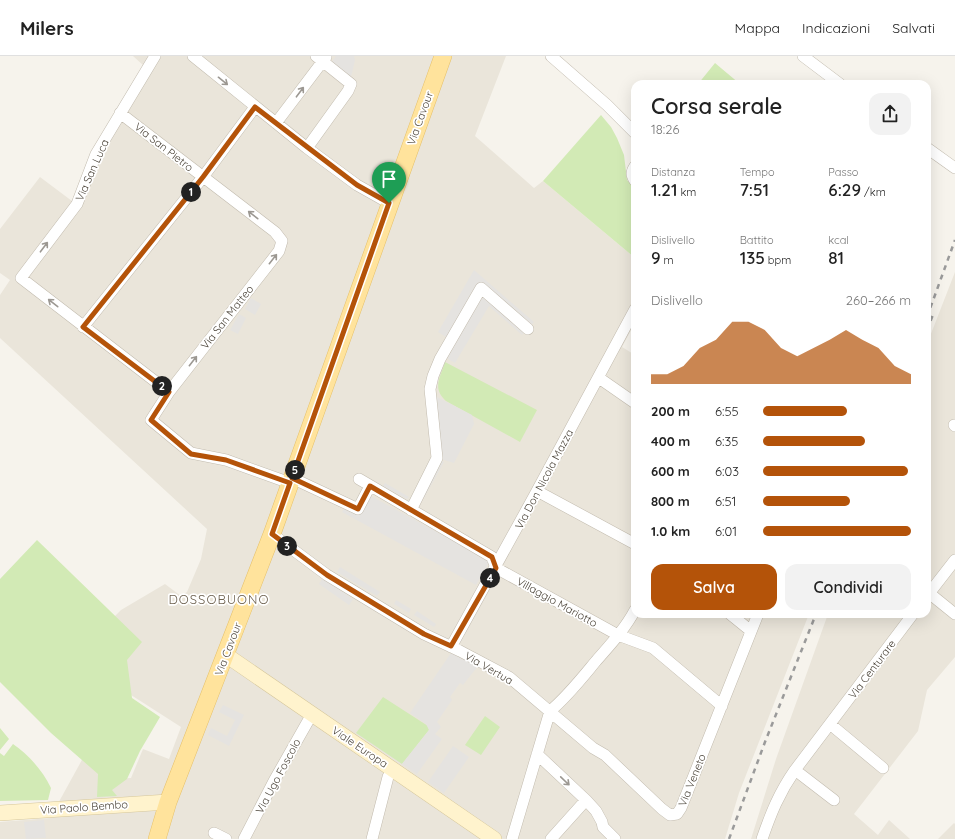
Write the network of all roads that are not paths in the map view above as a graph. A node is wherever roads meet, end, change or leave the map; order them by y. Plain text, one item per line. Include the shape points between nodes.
1 (156, 56) edge
2 (193, 56) edge
3 (442, 56) edge
4 (551, 56) edge
5 (803, 56) edge
6 (322, 58) edge
7 (835, 80) edge
8 (255, 107) junction
9 (120, 113) junction
10 (276, 123) junction
11 (631, 129) edge
12 (307, 148) junction
13 (931, 151) edge
14 (955, 168) edge
15 (203, 177) junction
16 (389, 203) junction
17 (282, 241) joint
18 (631, 316) edge
19 (83, 327) junction
20 (528, 329) dead end
21 (598, 378) junction
22 (169, 392) junction
23 (631, 400) edge
24 (359, 479) dead end
25 (291, 481) junction
26 (370, 486) junction
27 (537, 492) junction
28 (411, 510) junction
29 (272, 534) junction
30 (631, 542) edge
31 (955, 560) edge
32 (496, 568) junction
33 (931, 590) edge
34 (931, 596) edge
35 (955, 614) edge
36 (631, 618) edge
37 (735, 618) edge
38 (756, 618) edge
39 (910, 618) edge
40 (751, 631) junction
41 (618, 635) junction
42 (451, 646) junction
43 (226, 654) junction
44 (722, 706) junction
45 (550, 711) junction
46 (312, 714) junction
47 (830, 724) junction
48 (537, 754) junction
49 (882, 768) dead end
50 (393, 769) junction
51 (795, 770) junction
52 (586, 800) junction
53 (834, 800) dead end
54 (166, 806) junction
55 (0, 813) edge
56 (214, 833) dead end
57 (157, 839) edge
58 (226, 839) edge
59 (244, 839) edge
60 (372, 839) edge
61 (494, 839) edge
62 (512, 839) edge
63 (551, 839) edge
64 (615, 839) edge
65 (762, 839) edge

1 - 9 street, Via San Luca
2 -> 8 street
3 - 16 main road, Via Cavour
4 - 11 street
5 - 7 street
10 -> 6 street
6 - 12 street via 351,84
8 - 10 street
8 - 15 street
9 - 15 street, Via San Pietro
19 -> 9 street, Via San Luca via 21,278 77,204 96,154
10 - 12 street
12 - 16 street via 357,185
13 - 14 street
17 -> 15 street, Via San Pietro via 275,232
15 - 19 street
16 - 25 main road, Via Cavour
22 -> 17 street, Via San Matteo via 279,251
18 - 21 street, Via Don Nicola Mazza
19 - 22 street
20 - 28 street via 481,288 433,376 430,389 437,458
21 - 23 street
21 - 27 street, Via Don Nicola Mazza
22 - 25 street, Via San Matteo via 151,420 191,454 226,460
24 - 26 street
25 - 26 street via 358,509
25 - 29 main road, Via Cavour
26 - 28 street
27 - 30 street
27 - 32 street, Via Don Nicola Mazza
28 - 32 street via 492,557
29 - 42 street, Via Vertua via 327,575 424,634
29 - 43 main road, Via Cavour
31 - 33 street
32 - 41 street, Villaggio Mariotto
32 - 42 street, Via Don Nicola Mazza
34 - 35 street
36 - 41 street
37 - 40 street
38 - 40 street, Via Veneto
39 - 47 street, Via Centurare
40 - 44 street, Via Veneto
41 - 44 street, Villaggio Mariotto via 653,648
41 - 45 street via 564,700
42 - 45 street, Via Vertua via 509,677
43 - 46 street, Viale Europa
43 - 54 main road, Via Cavour
44 - 45 street, Via Veneto via 681,808 677,814 670,815 605,755 593,748
45 - 48 street
46 - 50 street, Viale Europa
46 - 59 street, Via Ugo Foscolo
47 - 49 street
47 - 51 street, Via Centurare
48 -> 52 street
48 - 62 street
50 - 60 street via 388,777
50 - 61 street, Viale Europa
51 - 53 street
51 - 65 street, Via Centurare via 779,795
52 - 63 street
52 - 64 street via 596,811 603,827
54 - 55 street, Via Paolo Bembo
54 - 57 main road, Via Cavour
56 - 58 street

